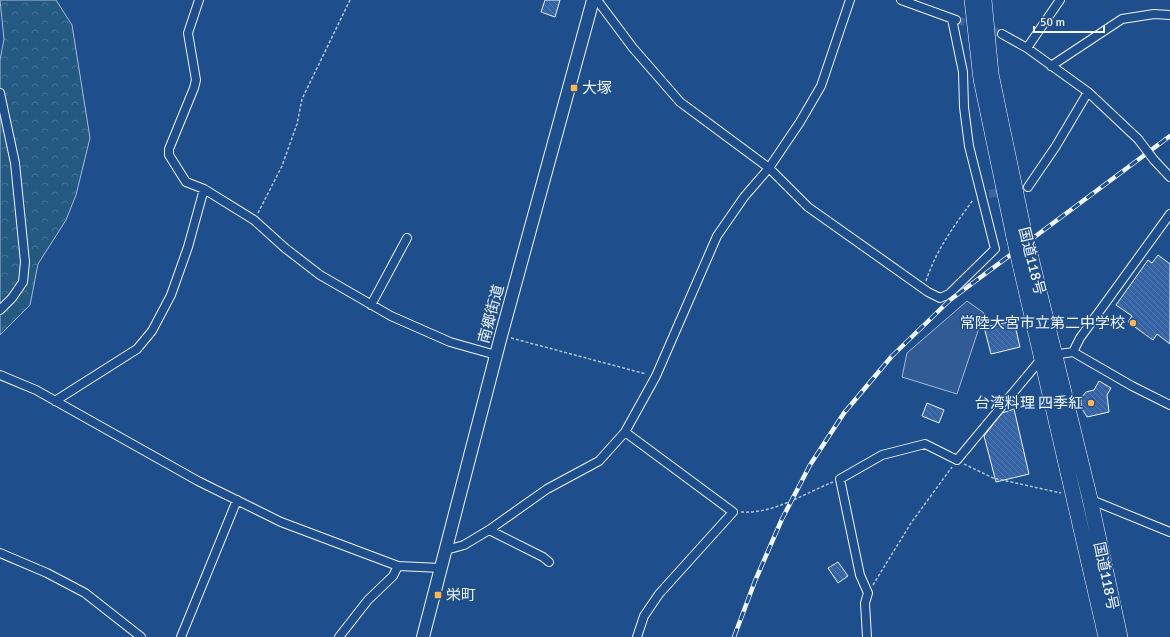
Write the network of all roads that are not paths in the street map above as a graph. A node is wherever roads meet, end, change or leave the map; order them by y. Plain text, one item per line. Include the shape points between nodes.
1 (199, 0) edge
2 (593, 0) edge
3 (597, 0) edge
4 (850, 0) edge
5 (902, 0) edge
6 (972, 0) edge
7 (984, 0) edge
8 (1060, 0) edge
9 (1170, 15) edge
10 (1002, 34) tunnel mouth
11 (1027, 48) junction
12 (1051, 66) junction
13 (1088, 92) junction
14 (0, 93) edge
15 (769, 168) junction
16 (1170, 177) edge
17 (1028, 187) dead end
18 (204, 189) junction
19 (1170, 214) edge
20 (1019, 234) junction
21 (407, 238) dead end
22 (1025, 261) junction
23 (371, 305) junction
24 (0, 310) edge
25 (1073, 352) junction
26 (1056, 354) junction
27 (496, 355) junction
28 (1040, 358) junction
29 (0, 375) edge
30 (55, 401) junction
31 (1170, 405) edge
32 (625, 432) junction
33 (1073, 496) junction
34 (1090, 499) junction
35 (237, 500) junction
36 (490, 530) junction
37 (1170, 532) edge
38 (446, 550) junction
39 (0, 552) edge
40 (550, 562) dead end
41 (398, 566) junction
42 (441, 568) junction
43 (140, 637) edge
44 (181, 637) edge
45 (339, 637) edge
46 (423, 637) edge
47 (637, 637) edge
48 (867, 637) edge
49 (1106, 637) edge
50 (1120, 637) edge

1 - 18 street via 188,33 196,80 170,144 169,155 186,182
2 - 27 street, 南郷街道
3 - 15 street via 633,48 680,102
4 - 15 street via 821,86
5 - 15 street via 955,20 963,72 969,146 984,193 995,249 949,294 940,298 808,207
6 - 20 highway, 国道118号 via 981,78
7 - 20 highway, 国道118号 via 991,74
8 - 11 street
9 - 12 street via 1154,14 1122,19
10 - 11 street
11 - 12 street
12 - 13 street
13 - 16 street, bridge via 1138,140
13 - 17 street
14 - 24 street via 15,163 25,262 23,282
15 - 32 street via 744,197 717,236 656,376
18 - 23 street via 254,220 320,275
18 - 30 street via 172,295 152,331 137,349
19 - 25 street via 1080,338
20 - 22 highway, 国道118号, bridge
21 - 23 street
22 - 26 highway, 国道118号
22 - 28 highway, 国道118号
23 - 27 street via 450,342
25 - 26 street
25 - 31 street
26 - 28 street
26 - 34 highway, 国道118号
27 - 38 street, 南郷街道
28 - 33 highway, 国道118号
28 - 48 street via 957,460 925,444 882,455 840,479 860,575 868,593 865,603
29 - 30 street
30 - 35 street
32 - 36 street via 599,461 547,489
32 - 47 street via 733,512 659,594 644,616
33 - 34 street
33 - 49 highway, 国道118号
34 - 37 street
34 - 50 highway, 国道118号
35 - 41 street via 281,522
35 - 44 street
36 - 38 street via 464,545
36 - 40 street
38 - 42 street, 南郷街道
39 - 43 street via 85,594
41 - 42 street
41 - 45 street via 393,576 368,600
42 - 46 street, 南郷街道

